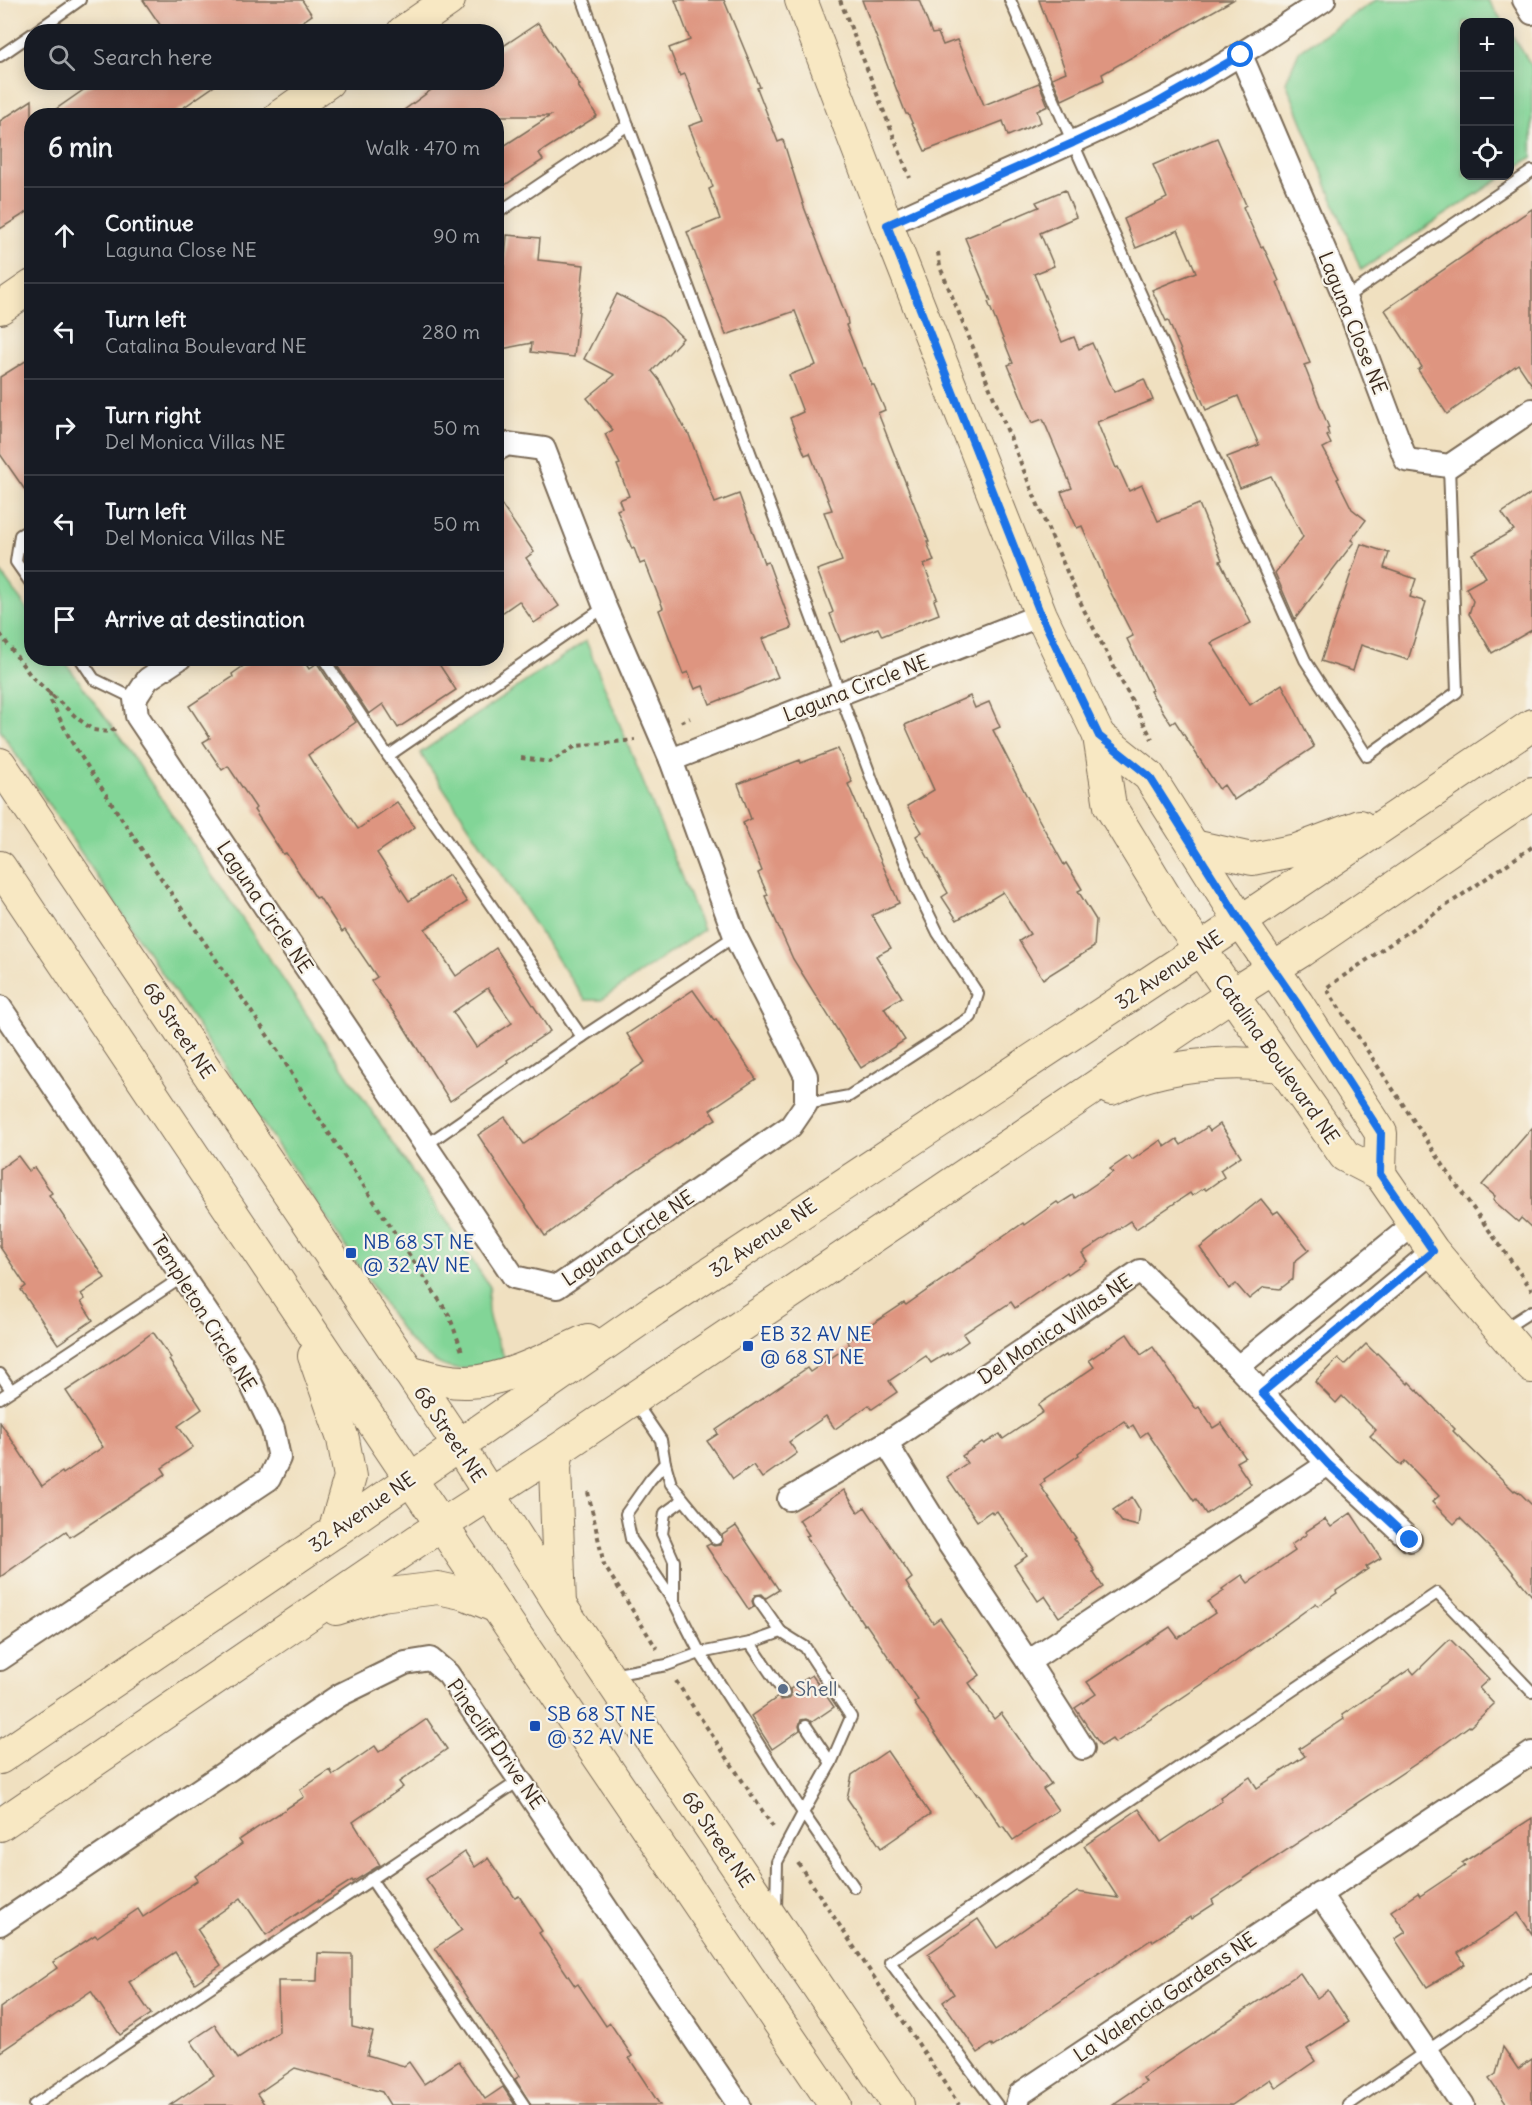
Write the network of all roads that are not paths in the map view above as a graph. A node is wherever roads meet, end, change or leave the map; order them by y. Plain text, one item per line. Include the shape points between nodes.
1 (80, 0) edge
2 (449, 0) edge
3 (583, 0) edge
4 (801, 0) edge
5 (1010, 0) edge
6 (1324, 0) edge
7 (1524, 0) edge
8 (1532, 13) edge
9 (46, 24) edge
10 (414, 24) edge
11 (24, 39) edge
12 (1241, 55) junction
13 (0, 56) edge
14 (317, 90) edge
15 (291, 108) edge
16 (628, 125) junction
17 (1073, 143) junction
18 (1532, 171) edge
19 (504, 209) edge
20 (887, 225) junction
21 (24, 292) edge
22 (1345, 298) junction
23 (0, 308) edge
24 (1532, 410) edge
25 (504, 446) edge
26 (1449, 466) junction
27 (24, 533) edge
28 (24, 574) edge
29 (605, 607) junction
30 (1041, 615) junction
31 (85, 666) edge
32 (168, 666) edge
33 (328, 666) edge
34 (841, 694) junction
35 (136, 708) junction
36 (1532, 725) edge
37 (1099, 736) junction
38 (388, 756) junction
39 (671, 760) junction
40 (0, 764) edge
41 (1532, 793) edge
42 (1417, 803) junction
43 (1194, 846) junction
44 (0, 867) edge
45 (1241, 922) junction
46 (735, 936) junction
47 (1200, 949) junction
48 (1272, 968) junction
49 (1231, 995) junction
50 (0, 1008) edge
51 (582, 1037) junction
52 (1280, 1066) junction
53 (806, 1104) junction
54 (1040, 1124) junction
55 (426, 1145) junction
56 (1380, 1174) junction
57 (1414, 1224) junction
58 (1433, 1251) junction
59 (183, 1276) junction
60 (654, 1310) junction
61 (1532, 1311) edge
62 (300, 1315) junction
63 (1501, 1331) junction
64 (1238, 1366) junction
65 (1532, 1367) edge
66 (408, 1371) junction
67 (0, 1374) edge
68 (11, 1390) junction
69 (1262, 1393) junction
70 (0, 1398) edge
71 (633, 1399) junction
72 (886, 1443) junction
73 (459, 1446) junction
74 (558, 1450) junction
75 (665, 1463) junction
76 (1328, 1464) junction
77 (410, 1478) junction
78 (490, 1494) junction
79 (789, 1499) dead end
80 (683, 1500) junction
81 (442, 1525) junction
82 (334, 1532) junction
83 (716, 1539) dead end
84 (1410, 1540) dead end
85 (759, 1601) dead end
86 (674, 1602) junction
87 (560, 1605) junction
88 (497, 1606) junction
89 (303, 1619) junction
90 (781, 1632) junction
91 (750, 1643) junction
92 (700, 1653) junction
93 (0, 1659) edge
94 (1028, 1662) junction
95 (608, 1676) junction
96 (1532, 1692) edge
97 (784, 1693) dead end
98 (806, 1726) dead end
99 (1083, 1748) dead end
100 (1532, 1753) edge
101 (0, 1758) edge
102 (831, 1763) junction
103 (521, 1779) junction
104 (803, 1813) junction
105 (0, 1825) edge
106 (371, 1880) junction
107 (854, 1887) dead end
108 (1319, 1893) junction
109 (0, 1924) edge
110 (776, 1925) junction
111 (1532, 1979) edge
112 (1427, 2051) junction
113 (34, 2105) edge
114 (524, 2105) edge
115 (740, 2105) edge
116 (835, 2105) edge
117 (898, 2105) edge
118 (997, 2105) edge
119 (1017, 2105) edge
120 (1348, 2105) edge
121 (1463, 2105) edge

1 - 9 lane
2 - 10 street
3 - 16 lane
4 - 20 street, Catalina Boulevard NE
5 - 17 lane
6 - 12 street
7 - 8 street
11 - 13 lane
12 - 17 street via 1155,104
12 - 22 street, Laguna Close NE
14 - 15 street
16 - 19 lane
16 - 34 lane
17 - 20 street
17 - 26 lane via 1305,660 1368,756 1456,692
18 - 22 lane
20 - 30 street, Catalina Boulevard NE
21 - 23 street
22 - 26 street, Laguna Close NE via 1407,460
24 - 26 street
25 - 29 street via 544,449
27 - 28 lane via 20,535 16,562
29 - 38 lane
29 - 39 street
30 - 34 street, Laguna Circle NE
30 - 37 street, Catalina Boulevard NE
31 - 35 lane via 94,679
32 - 35 street via 148,679
33 - 38 lane
34 - 39 street, Laguna Circle NE
34 - 53 lane via 915,886 938,933 978,994 971,1017 849,1096
35 - 55 street, Laguna Circle NE
36 - 42 street, 32 Avenue NE
37 - 43 street, Catalina Boulevard NE via 1149,776
37 - 47 street, Catalina Boulevard NE via 1110,806
38 - 51 lane
39 - 46 street
40 - 66 street, 68 Street NE
41 - 48 street
42 - 43 street via 1297,850 1252,859
42 - 45 street, 32 Avenue NE
43 - 45 street, Catalina Boulevard NE
44 - 62 street
45 - 47 street, 32 Avenue NE
45 - 48 street, Catalina Boulevard NE
46 - 51 lane
46 - 53 street via 806,1076
47 - 49 street, Catalina Boulevard NE
47 - 60 street, 32 Avenue NE
48 - 49 street
48 - 56 street, Catalina Boulevard NE via 1381,1133
49 - 52 street, Catalina Boulevard NE
49 - 54 street
50 - 59 street, Templeton Circle NE
51 - 55 lane
52 - 54 street via 1228,1063 1164,1071 1116,1086
52 - 56 street, Catalina Boulevard NE via 1345,1156
53 - 55 street, Laguna Circle NE via 790,1126 557,1287 514,1277
54 - 71 street
56 - 57 street, Catalina Boulevard NE
57 - 58 street, Catalina Boulevard NE
57 - 64 street
58 - 63 street, Catalina Boulevard NE
58 - 69 street
59 - 68 lane
59 - 93 street, Templeton Circle NE via 241,1363 273,1429 279,1458 269,1479
60 - 66 street via 519,1370 483,1380 443,1380
60 - 73 street, 32 Avenue NE
61 - 63 lane
62 - 77 street
62 - 82 street via 342,1439 350,1477
63 - 65 street, Catalina Boulevard NE
64 - 69 street, Del Monica Villas NE
64 - 72 street, Del Monica Villas NE via 1140,1271
66 - 73 street, 68 Street NE
67 - 68 lane
68 - 70 lane
69 - 76 street, Del Monica Villas NE
71 - 74 street
71 - 75 lane via 661,1440
72 - 79 street, Del Monica Villas NE
72 - 94 street
73 - 77 street, 32 Avenue NE
73 - 78 street, 68 Street NE
74 - 78 street
74 - 87 street via 555,1467
75 - 80 lane via 671,1484
75 - 86 lane via 626,1514 631,1539
76 - 84 street, Del Monica Villas NE
76 - 94 street
77 - 81 street
77 - 82 street, 32 Avenue NE
78 - 81 street
78 - 87 street, 68 Street NE
80 - 83 lane
80 - 86 lane via 665,1513 662,1534 674,1561
81 - 88 street
81 - 89 street
82 - 101 street, 32 Avenue NE
85 - 90 lane
86 - 92 lane
87 - 95 street, 68 Street NE
88 - 89 street via 438,1588 381,1594
88 - 116 street
89 - 105 street
90 - 91 lane
90 - 102 lane via 805,1647 851,1717
91 - 92 lane
91 - 97 lane
92 - 95 lane via 666,1665
92 - 104 lane
94 - 99 street
95 - 110 street, 68 Street NE
96 - 118 lane via 1437,1593 890,1962
98 - 102 lane
100 - 108 street, La Valencia Gardens NE
102 - 104 lane
103 - 106 lane
103 - 109 street, Pinecliff Drive NE via 448,1674 430,1659 405,1663 340,1695
103 - 115 street, Pinecliff Drive NE
104 - 107 lane
104 - 110 lane via 777,1862
106 - 113 lane
106 - 114 lane
108 - 112 street
108 - 119 street, La Valencia Gardens NE via 1020,2094
110 - 117 street, 68 Street NE
111 - 112 lane
112 - 120 lane
112 - 121 street

